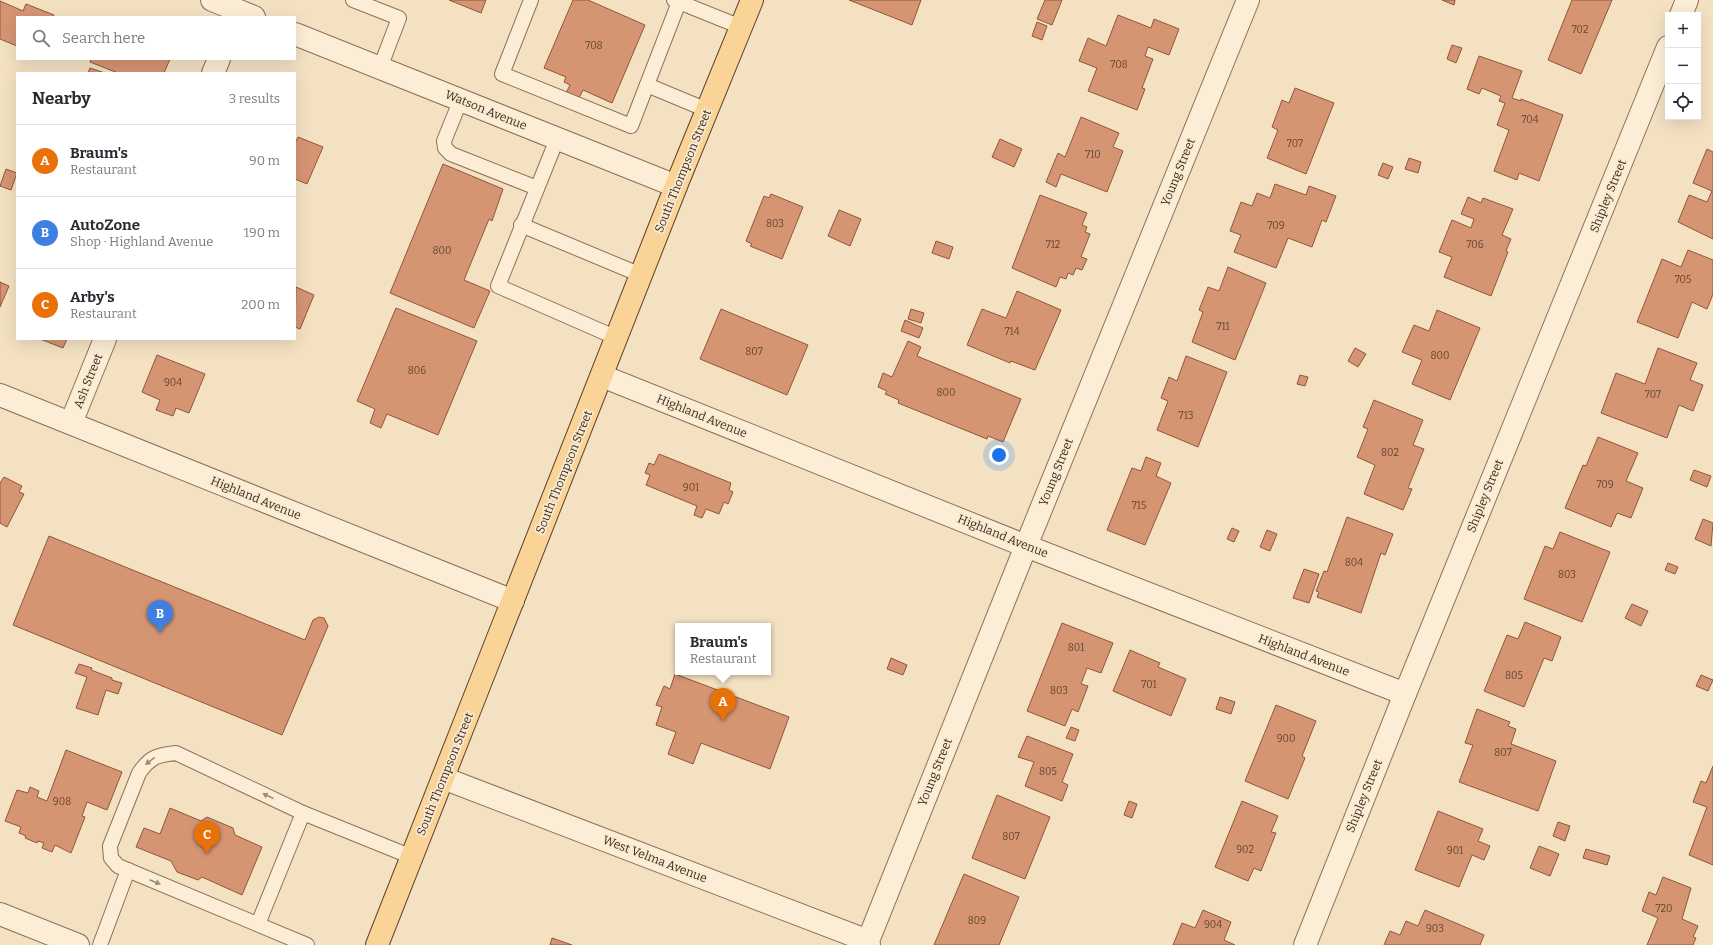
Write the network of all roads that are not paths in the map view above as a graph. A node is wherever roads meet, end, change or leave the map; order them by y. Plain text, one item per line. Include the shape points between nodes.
1 (212, 0) edge
2 (354, 0) edge
3 (531, 0) edge
4 (752, 0) edge
5 (1248, 0) edge
6 (1687, 0) edge
7 (676, 1) edge
8 (243, 11) edge
9 (1682, 12) edge
10 (741, 27) junction
11 (296, 34) edge
12 (1668, 48) edge
13 (219, 60) edge
14 (380, 68) junction
15 (213, 72) edge
16 (647, 85) junction
17 (461, 99) junction
18 (707, 110) junction
19 (557, 139) junction
20 (676, 186) junction
21 (537, 188) junction
22 (521, 225) junction
23 (641, 275) junction
24 (617, 338) junction
25 (105, 340) edge
26 (602, 376) junction
27 (0, 395) edge
28 (71, 423) junction
29 (1026, 546) junction
30 (513, 601) junction
31 (1404, 694) junction
32 (443, 778) junction
33 (304, 813) junction
34 (412, 857) junction
35 (128, 870) junction
36 (0, 914) edge
37 (258, 924) junction
38 (868, 943) edge
39 (78, 945) edge
40 (100, 945) edge
41 (307, 945) edge
42 (377, 945) edge
43 (1305, 945) edge

1 - 8 street
2 - 14 lane via 399,18
3 - 16 lane via 502,74 631,126
4 - 10 main road, South Thompson Street
5 - 29 street, Young Street
6 - 9 street
7 - 10 lane
7 - 16 lane
10 - 18 main road, South Thompson Street
11 - 14 street, Watson Avenue
12 - 31 street, Shipley Street
13 - 15 street
14 - 17 street, Watson Avenue
16 - 18 lane
17 - 19 street, Watson Avenue
17 - 21 lane via 444,141 445,148 451,154
18 - 20 main road, South Thompson Street
19 - 20 street, Watson Avenue
19 - 21 lane
20 - 23 main road, South Thompson Street
21 - 22 lane
22 - 23 lane
22 - 24 lane via 498,286
23 - 24 main road, South Thompson Street
24 - 26 main road, South Thompson Street
25 - 28 street, Ash Street
26 - 29 street, Highland Avenue
26 - 30 main road, South Thompson Street
27 - 28 street, Highland Avenue
28 - 30 street, Highland Avenue
29 - 31 street, Highland Avenue
29 - 38 street, Young Street
30 - 32 main road, South Thompson Street
31 - 43 street, Shipley Street
32 - 34 main road, South Thompson Street
32 - 38 street, West Velma Avenue
33 - 34 lane
33 -> 35 lane via 176,754 159,754 146,763 139,773 110,846 111,858 118,866
33 - 37 lane
34 - 42 main road, South Thompson Street
35 -> 37 lane
35 - 40 lane
36 - 39 street
37 - 41 lane

